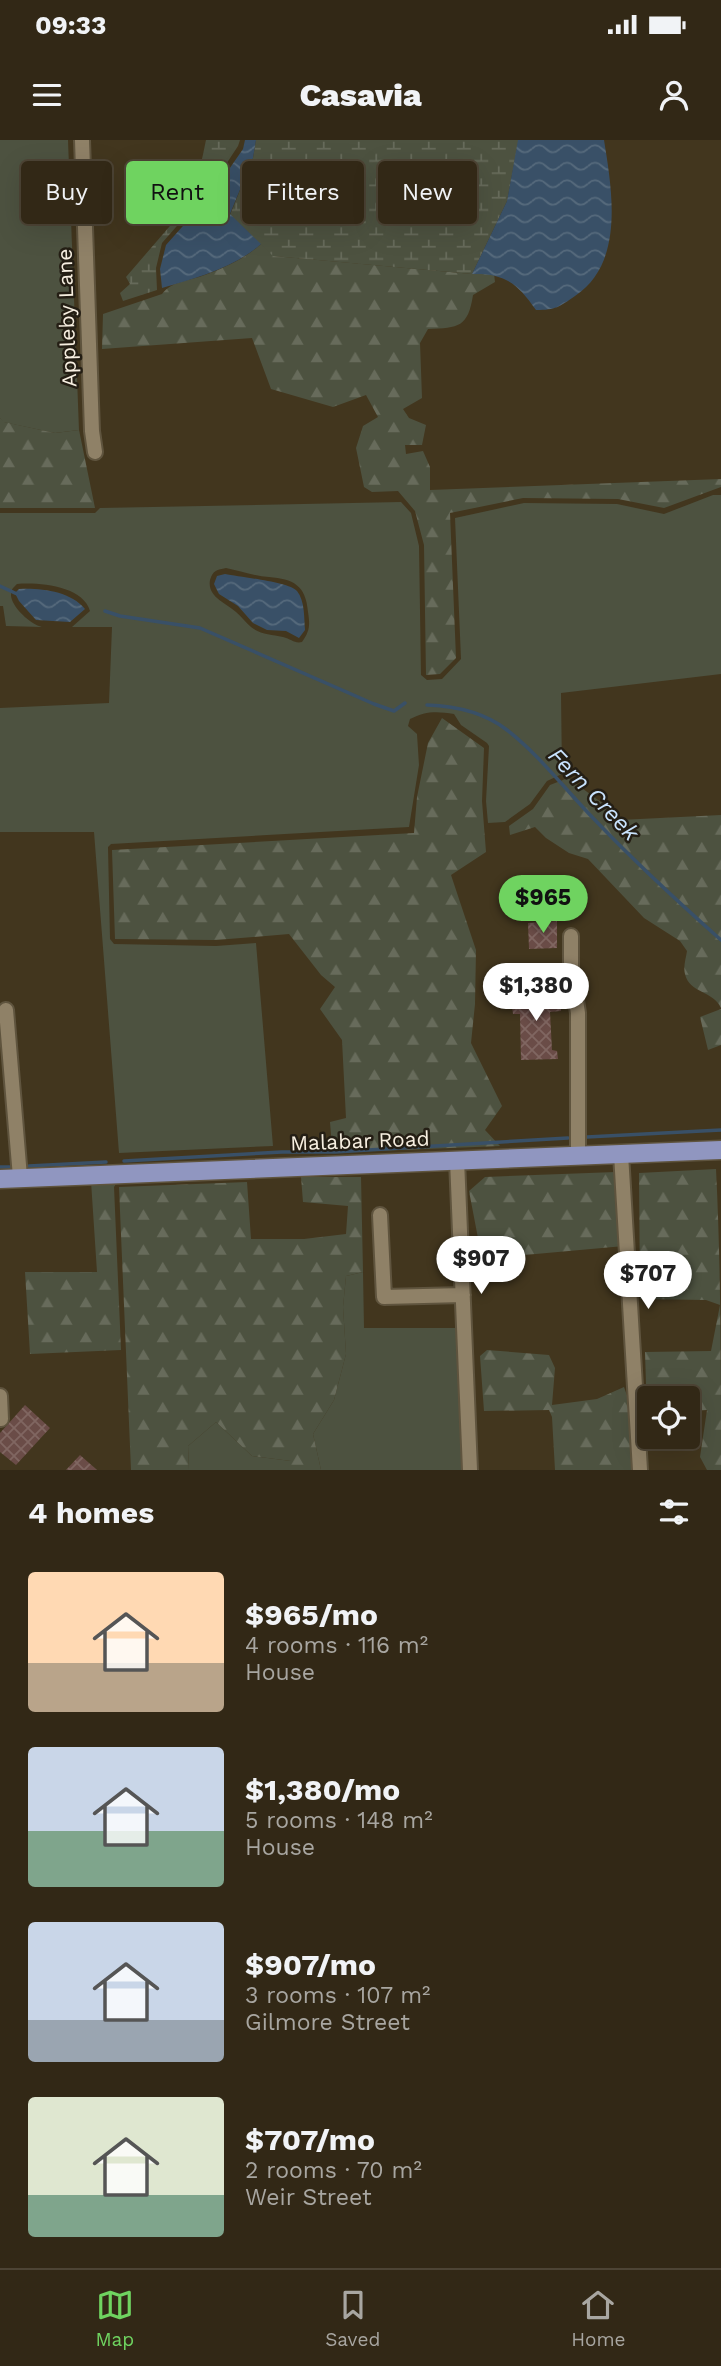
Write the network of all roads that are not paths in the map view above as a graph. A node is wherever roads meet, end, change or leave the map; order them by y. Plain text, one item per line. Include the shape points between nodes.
1 (82, 140) edge
2 (95, 452) dead end
3 (571, 936) dead end
4 (6, 1010) dead end
5 (721, 1150) edge
6 (621, 1154) junction
7 (578, 1155) junction
8 (457, 1160) junction
9 (20, 1177) junction
10 (0, 1178) edge
11 (380, 1214) dead end
12 (463, 1296) junction
13 (0, 1396) edge
14 (1, 1419) edge
15 (470, 1470) edge
16 (640, 1470) edge

1 - 2 street, Appleby Lane
3 - 7 street via 578,1013
4 - 9 street
5 - 6 main road, Malabar Road
6 - 7 main road, Malabar Road
6 - 16 street
7 - 8 main road, Malabar Road
8 - 9 main road, Malabar Road
8 - 12 street
9 - 10 main road, Malabar Road
11 - 12 street via 384,1297
12 - 15 street
13 - 14 street

